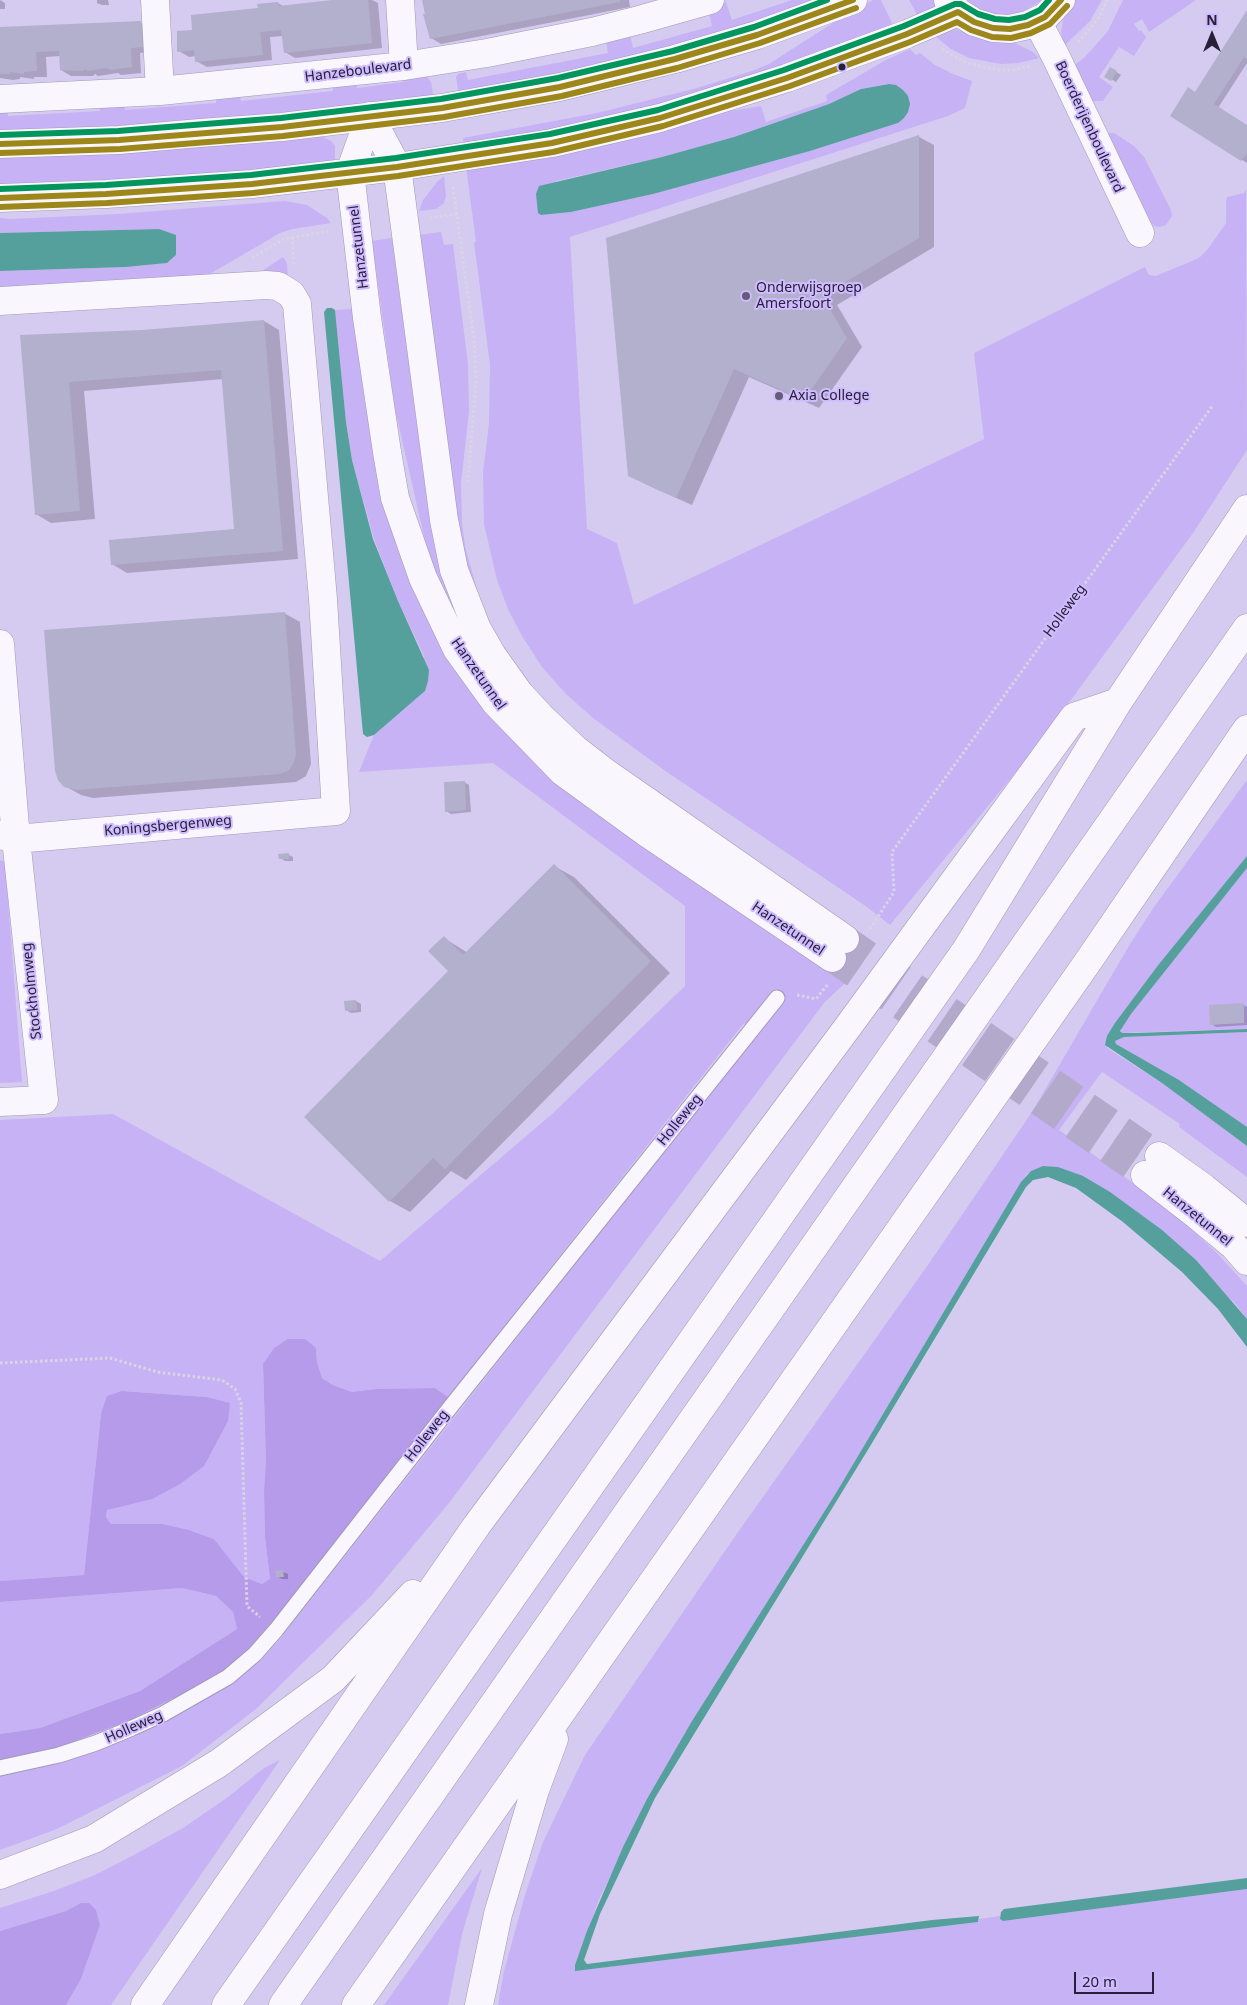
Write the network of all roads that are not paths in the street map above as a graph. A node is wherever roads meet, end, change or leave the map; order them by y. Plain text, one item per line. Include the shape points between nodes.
1 (155, 0) edge
2 (400, 0) edge
3 (710, 0) edge
4 (853, 0) edge
5 (1061, 0) edge
6 (953, 6) edge
7 (638, 10) edge
8 (1037, 21) junction
9 (404, 66) junction
10 (160, 92) junction
11 (0, 99) edge
12 (370, 116) junction
13 (0, 144) edge
14 (397, 166) junction
15 (350, 172) junction
16 (0, 198) edge
17 (1140, 233) dead end
18 (0, 301) edge
19 (1247, 509) edge
20 (1247, 628) edge
21 (0, 644) edge
22 (1118, 702) junction
23 (1247, 728) edge
24 (8, 838) edge
25 (777, 998) road end
26 (0, 1102) edge
27 (1247, 1223) edge
28 (1247, 1261) edge
29 (477, 1525) junction
30 (569, 1700) junction
31 (0, 1768) edge
32 (0, 1875) edge
33 (145, 2005) edge
34 (226, 2005) edge
35 (283, 2005) edge
36 (356, 2005) edge
37 (479, 2005) edge

1 - 10 main road
2 - 9 main road
3 - 7 main road, Hanzeboulevard
4 - 12 main road via 757,35 665,62 489,100
5 - 8 main road
6 - 8 main road via 974,22 993,28 1010,29
6 - 14 main road via 907,34 787,78 660,118 552,143
7 - 9 main road, Hanzeboulevard via 488,53
8 - 17 main road, Boerderijenboulevard
9 - 10 main road, Hanzeboulevard
10 - 11 main road, Hanzeboulevard
12 - 13 main road via 282,127 119,140
12 - 14 main road, Hanzetunnel
12 - 15 main road, Hanzetunnel
14 - 15 main road
14 - 15 main road, Hanzetunnel via 444,520 454,570 477,629 519,693 575,749 836,959 647,833 563,772 496,703 457,649 423,578 396,498
15 - 16 main road via 252,184
18 - 24 main road, Koningsbergenweg via 278,286 291,294 297,304 323,599 336,811
19 - 22 main road
20 - 35 main road
21 - 24 main road
22 - 29 main road via 1074,717
22 - 34 main road via 966,950
23 - 30 main road via 1087,963
24 - 26 main road, Stockholmweg via 44,1100
25 - 31 lane, Holleweg via 255,1654 228,1677 163,1714 96,1743
27 - 28 main road, Hanzetunnel via 1204,1188 1152,1166 1194,1212
29 - 32 main road via 333,1679 219,1764 94,1839
29 - 33 main road
30 - 36 main road
30 - 37 main road via 535,1790 498,1914

